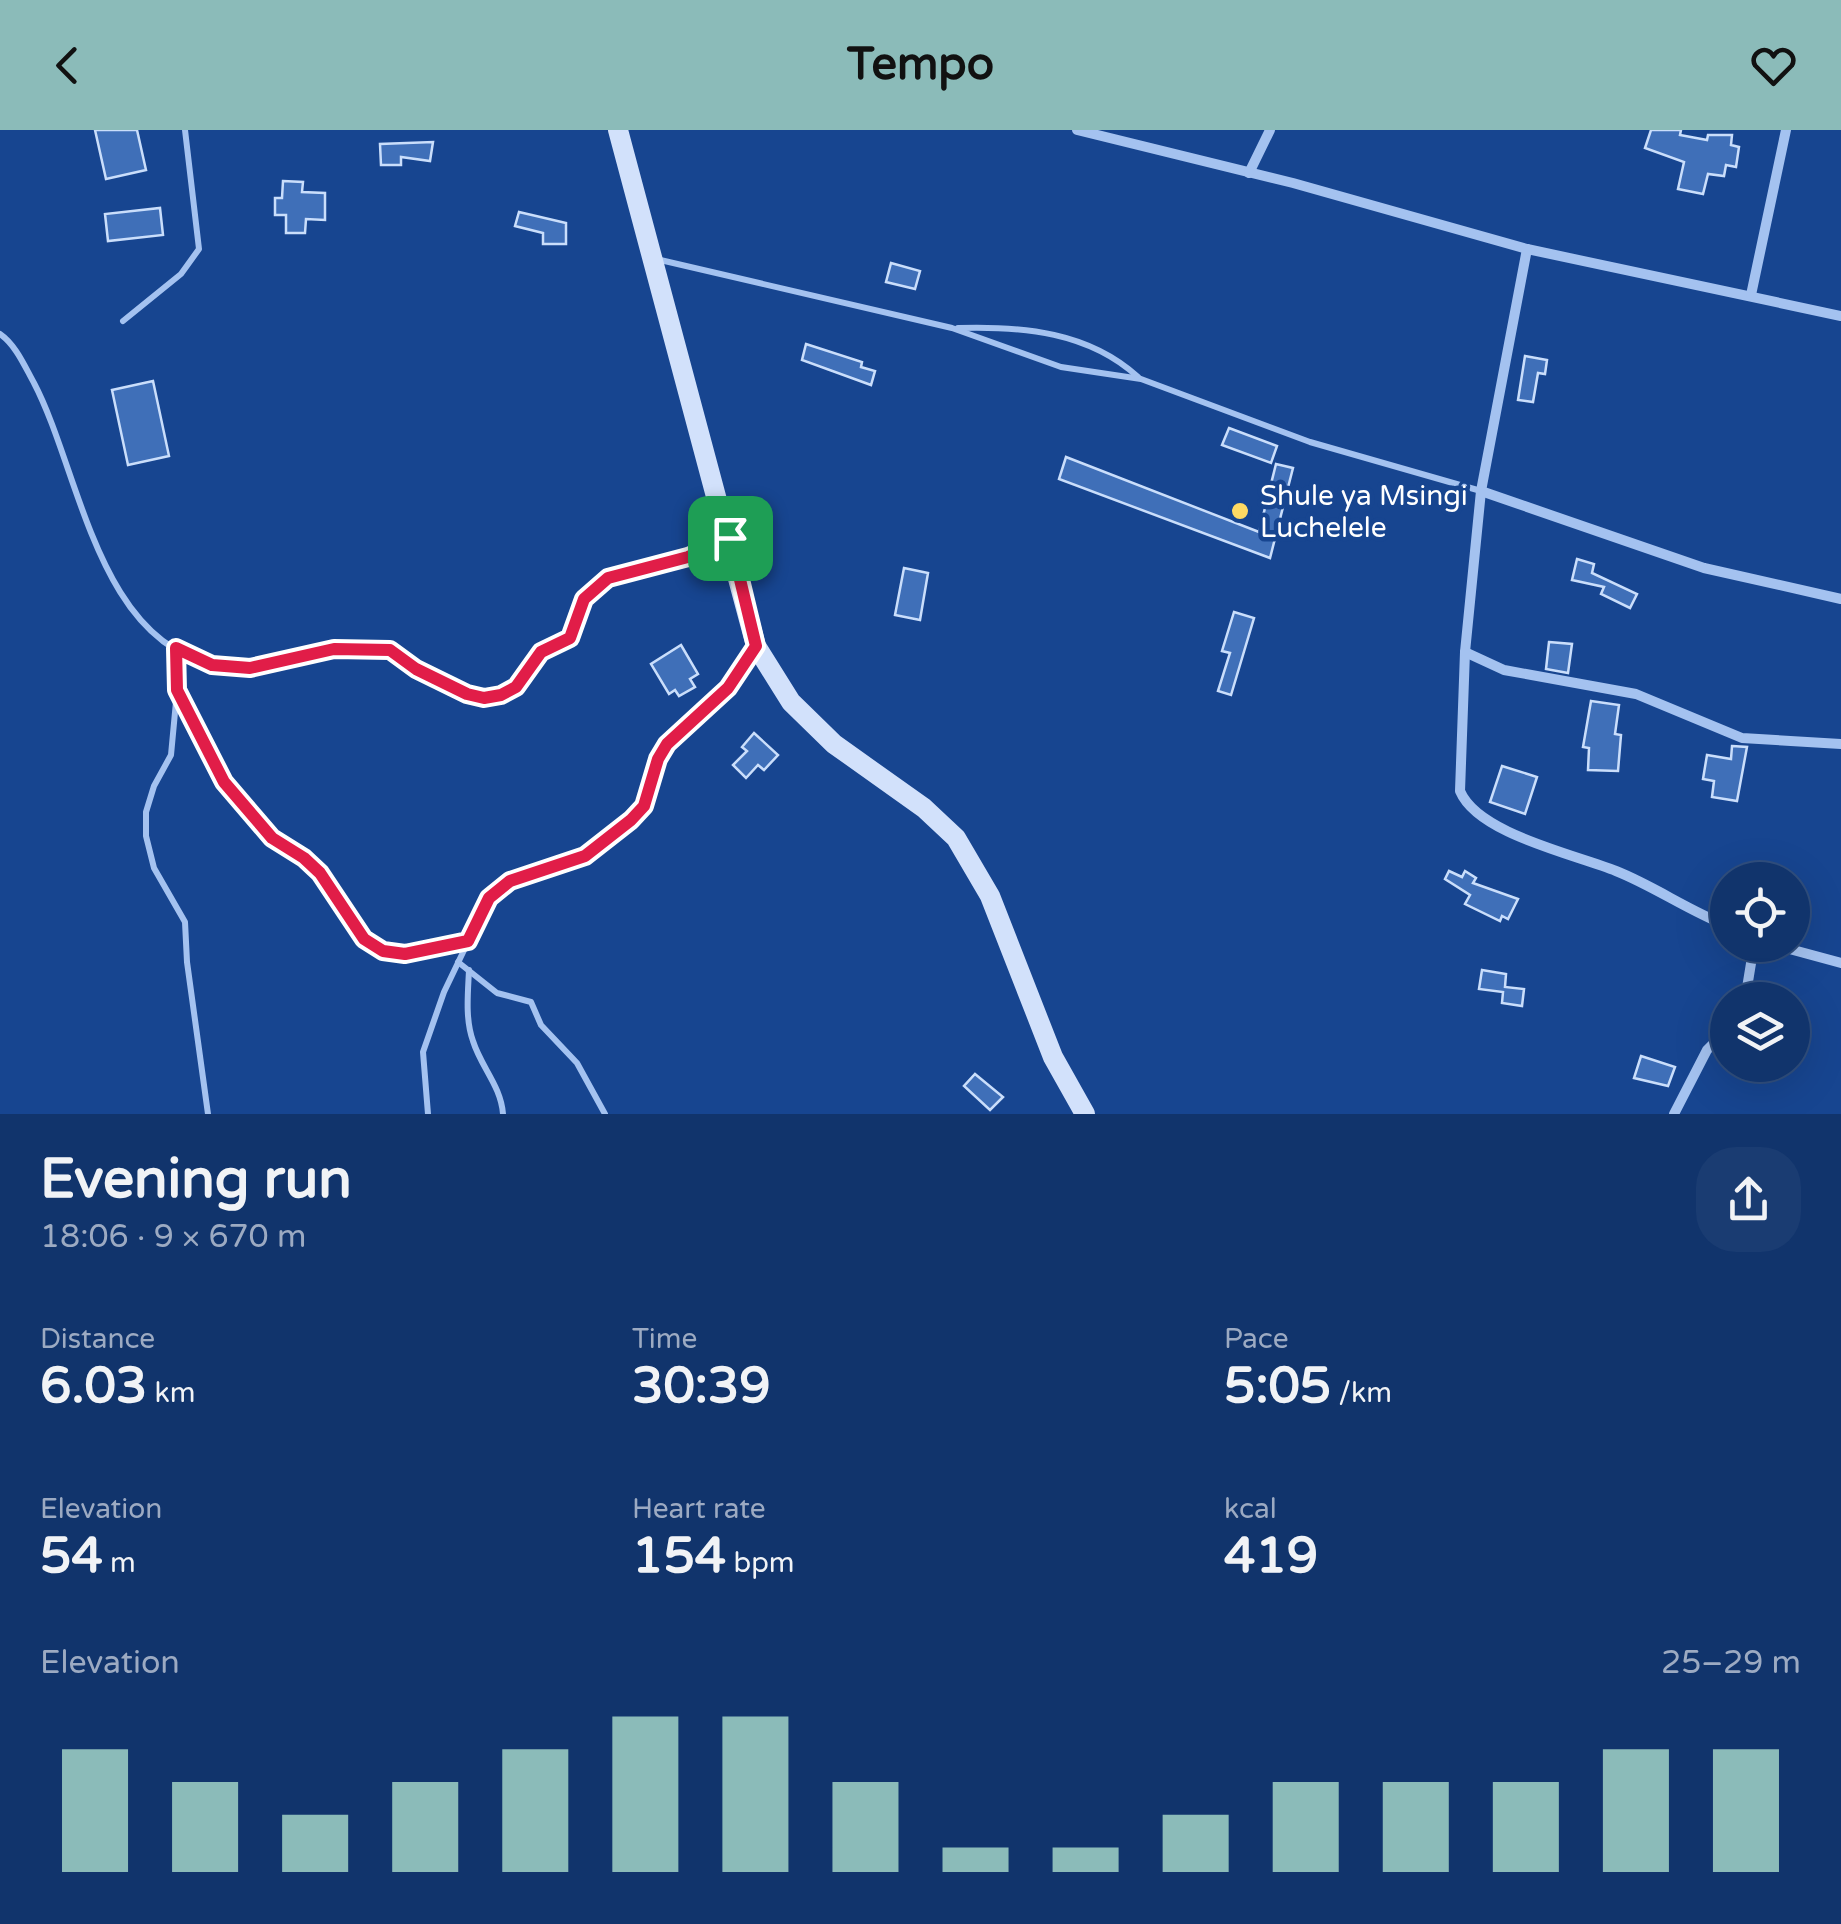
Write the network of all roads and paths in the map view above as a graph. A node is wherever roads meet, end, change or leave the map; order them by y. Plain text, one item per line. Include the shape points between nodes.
1 (185, 130) edge
2 (618, 130) edge
3 (1077, 130) edge
4 (1270, 130) edge
5 (1786, 130) edge
6 (1249, 173) junction
7 (1527, 249) junction
8 (650, 257) junction
9 (1751, 296) junction
10 (1841, 316) edge
11 (123, 321) dead end
12 (952, 328) junction
13 (0, 334) edge
14 (1141, 379) junction
15 (1481, 491) junction
16 (730, 538) junction
17 (1841, 599) edge
18 (756, 646) junction
19 (176, 648) junction
20 (1465, 652) junction
21 (177, 690) junction
22 (1841, 744) edge
23 (1710, 917) edge
24 (468, 941) junction
25 (1810, 955) edge
26 (458, 962) junction
27 (1841, 963) edge
28 (469, 970) junction
29 (1710, 1047) edge
30 (208, 1114) edge
31 (428, 1114) edge
32 (503, 1114) edge
33 (605, 1114) edge
34 (1085, 1114) edge
35 (1674, 1114) edge

1 - 11 lane via 199,250 174,281
2 - 8 main road
3 - 6 street
4 - 6 street
5 - 9 street
6 - 7 street
7 - 9 street
7 - 15 street
8 - 12 lane
8 - 16 main road
9 - 10 street
12 - 14 lane via 1060,367
12 - 14 lane via 1005,327 1080,341 1118,358
13 - 19 lane via 47,408 122,596
14 - 15 lane via 1310,442
15 - 17 street via 1721,573
15 - 20 street
16 - 18 main road
16 - 19 lane via 608,578 584,599 570,638 541,652 516,687 501,695 467,694 390,650 334,649 250,668 212,665
18 - 24 lane via 728,688 667,744 644,806 631,820 585,856 510,881 489,898
18 - 34 main road via 791,702 834,744 956,838 990,896 1053,1057
19 - 21 lane
20 - 22 street via 1504,670 1650,698 1742,738
20 - 23 street via 1458,776 1466,804 1514,834 1618,871
21 - 24 lane via 224,782 272,838 320,873 364,939 405,954
21 - 30 lane via 171,755 154,786 146,836 154,868 185,922
24 - 26 lane
25 - 27 street
26 - 28 lane
26 - 31 lane via 423,1052
28 - 32 lane via 472,1040
28 - 33 lane via 497,993 531,1002
29 - 35 street

